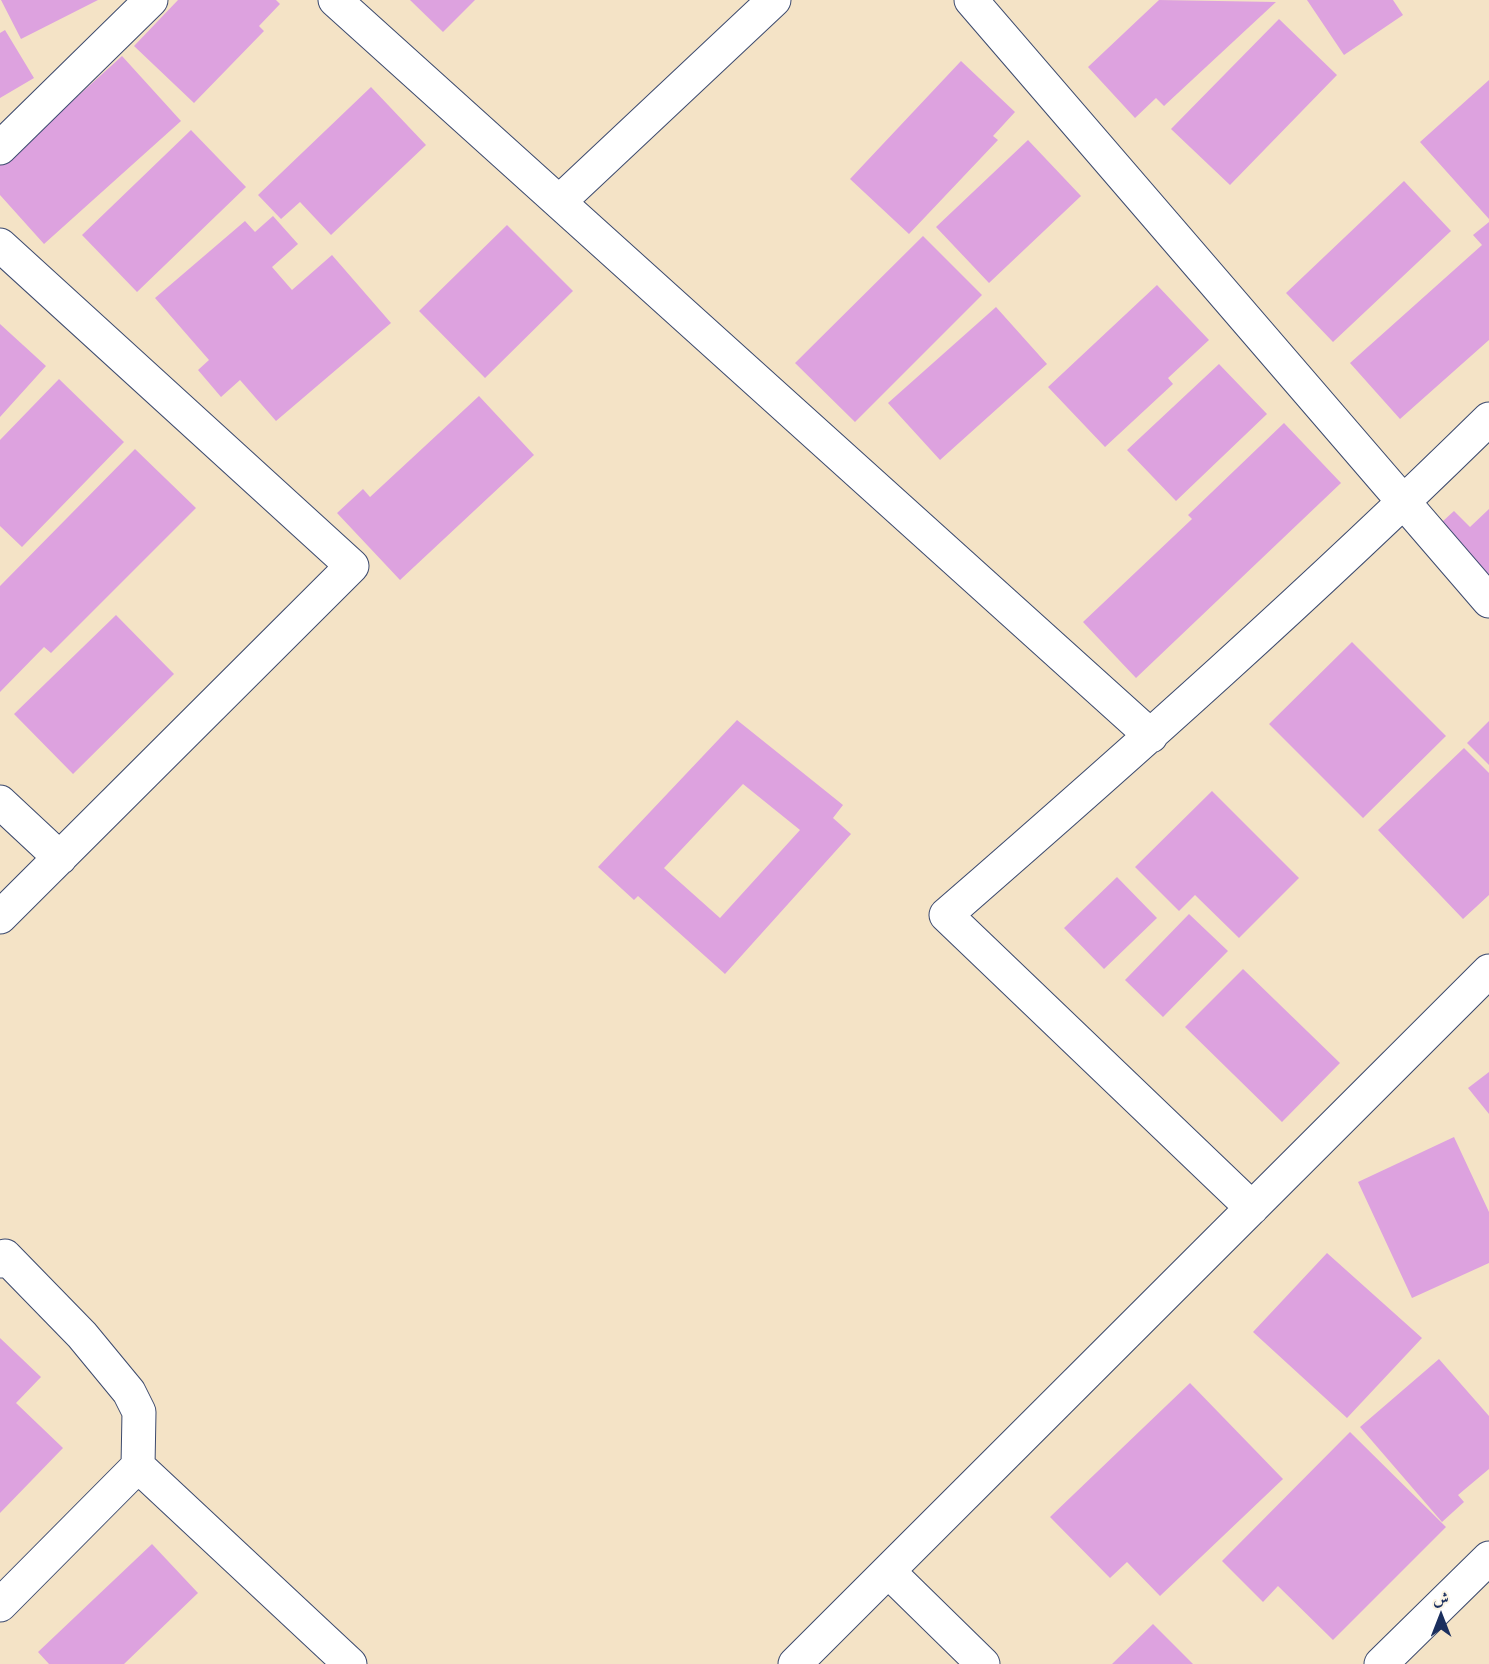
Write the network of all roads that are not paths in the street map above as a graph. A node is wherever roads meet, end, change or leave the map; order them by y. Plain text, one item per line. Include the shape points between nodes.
1 (151, 0) edge
2 (335, 0) edge
3 (774, 0) edge
4 (971, 0) edge
5 (0, 148) edge
6 (559, 202) junction
7 (0, 245) edge
8 (1489, 419) edge
9 (1404, 502) junction
10 (1489, 601) edge
11 (1152, 736) junction
12 (0, 802) edge
13 (60, 858) junction
14 (0, 917) edge
15 (1489, 971) edge
16 (1252, 1208) junction
17 (0, 1261) edge
18 (138, 1466) junction
19 (1489, 1558) edge
20 (888, 1571) junction
21 (0, 1605) edge
22 (350, 1664) edge
23 (795, 1664) edge
24 (983, 1664) edge
25 (1381, 1664) edge

1 - 5 street
2 - 6 street
3 - 6 street
4 - 9 street
6 - 11 street
7 - 13 street via 352,566
8 - 9 street
9 - 10 street
9 - 11 street
11 - 16 street via 946,915
12 - 13 street
13 - 14 street
15 - 16 street
16 - 20 street
17 - 18 street via 5,1256 82,1335 129,1392 139,1412
18 - 21 street
18 - 22 street
19 - 25 street
20 - 23 street
20 - 24 street

